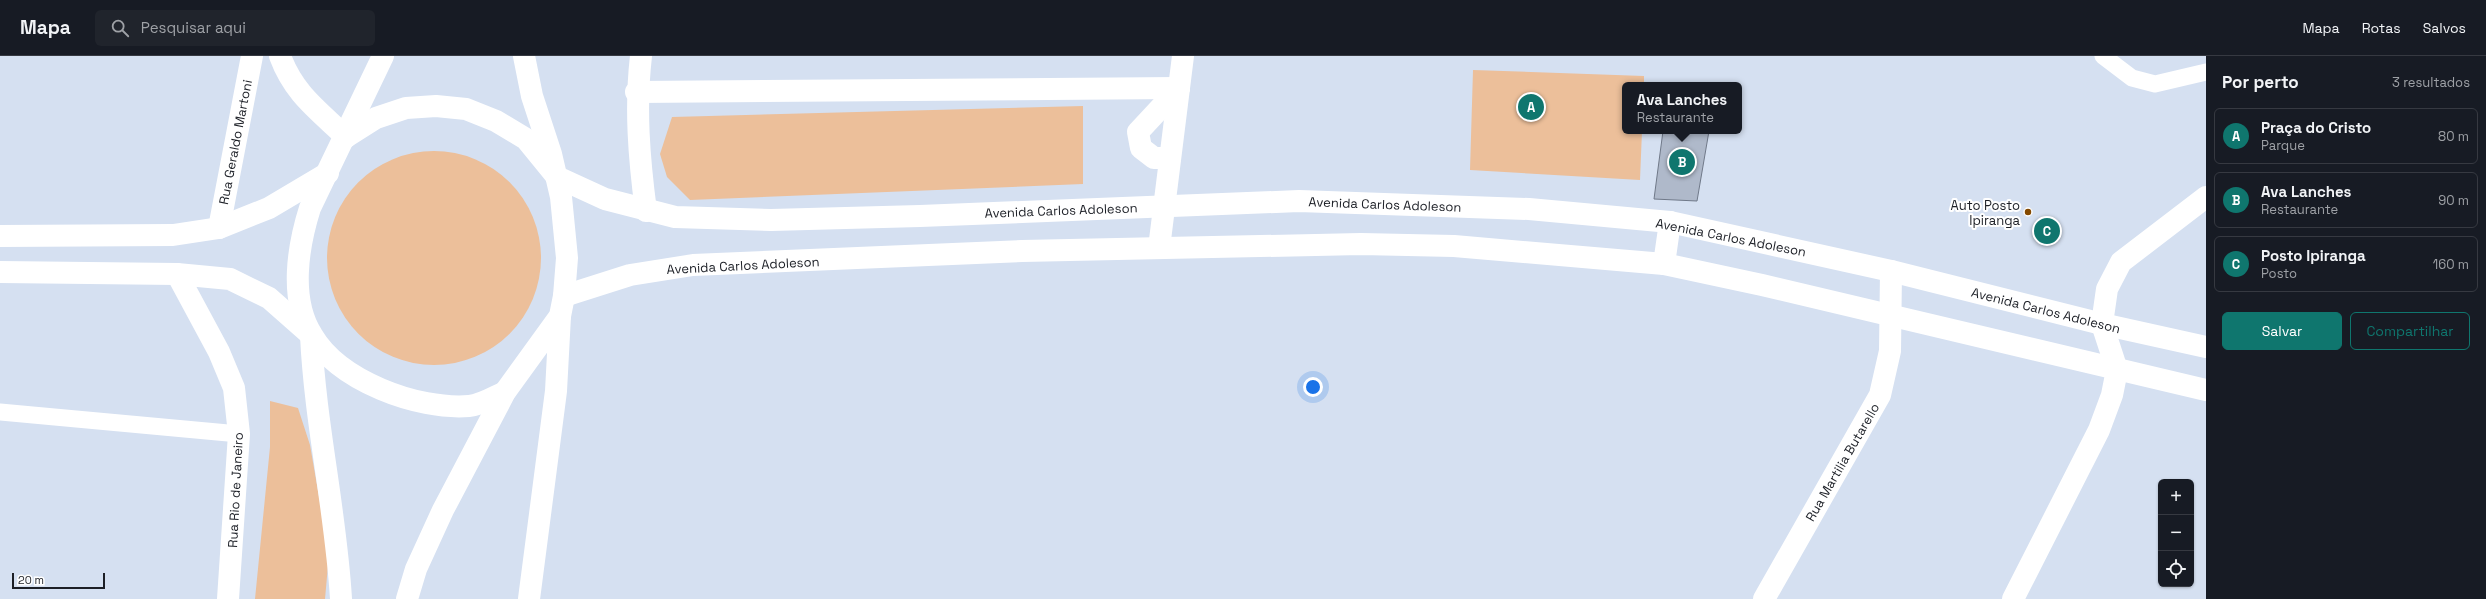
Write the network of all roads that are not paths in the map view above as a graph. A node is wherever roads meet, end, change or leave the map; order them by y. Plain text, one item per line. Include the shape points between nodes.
1 (252, 56) edge
2 (280, 56) edge
3 (383, 56) edge
4 (524, 56) edge
5 (641, 56) edge
6 (1183, 56) edge
7 (2103, 56) edge
8 (2206, 72) edge
9 (1179, 88) junction
10 (636, 92) junction
11 (346, 137) junction
12 (1170, 158) junction
13 (328, 172) junction
14 (557, 177) junction
15 (2206, 197) edge
16 (1164, 206) junction
17 (646, 210) junction
18 (1670, 222) junction
19 (219, 228) junction
20 (0, 236) edge
21 (1159, 248) junction
22 (1664, 264) junction
23 (1891, 271) junction
24 (0, 272) edge
25 (177, 274) junction
26 (562, 306) junction
27 (1889, 316) junction
28 (2102, 324) junction
29 (311, 335) junction
30 (2206, 347) edge
31 (2117, 370) junction
32 (2206, 390) edge
33 (505, 392) junction
34 (0, 412) edge
35 (239, 434) junction
36 (228, 599) edge
37 (341, 599) edge
38 (407, 599) edge
39 (529, 599) edge
40 (1764, 599) edge
41 (2013, 599) edge

1 - 19 main road, Rua Geraldo Martoni
2 - 11 main road via 287,76 302,95
3 - 11 main road
4 - 14 main road via 532,96
5 - 10 main road
6 - 9 main road
7 - 8 lane via 2132,78 2155,84
9 - 10 main road
9 - 12 main road
9 - 12 main road via 1138,132 1141,148 1154,158
10 - 17 main road via 640,170
11 - 13 main road
11 - 14 main road via 376,118 406,108 436,106 466,109 496,121 526,139
12 - 16 main road
13 - 19 main road via 269,208
13 - 29 main road via 310,208 300,245 299,294
14 - 17 main road, Avenida Carlos Adoleson via 605,199
14 - 26 main road via 566,238 567,279
15 - 28 main road via 2122,262 2107,289
16 - 17 main road, Avenida Carlos Adoleson via 771,220 675,217
16 - 18 main road, Avenida Carlos Adoleson via 1299,201 1395,203 1528,210
16 - 21 main road
18 - 22 main road
18 - 23 main road, Avenida Carlos Adoleson
19 - 20 main road via 173,235
21 - 22 main road, Avenida Carlos Adoleson via 1362,244 1454,246
21 - 26 main road, Avenida Carlos Adoleson via 693,265 630,275
22 - 27 main road, Avenida Carlos Adoleson
23 - 27 main road, Rua Martilia Butarello
23 - 28 main road, Avenida Carlos Adoleson
24 - 25 main road
25 - 29 main road via 230,279 269,298
25 - 35 main road, Rua Rio de Janeiro via 219,352 234,388
26 - 33 main road
26 - 39 main road via 556,391
27 - 31 main road, Avenida Carlos Adoleson
27 - 40 main road, Rua Martilia Butarello via 1890,351 1880,395
28 - 30 main road, Avenida Carlos Adoleson
28 - 31 main road
29 - 33 main road via 348,372 370,385 406,398 438,406 470,406
29 - 37 main road via 316,396 338,551
31 - 32 main road, Avenida Carlos Adoleson
31 - 41 main road via 2112,395 2099,430
33 - 38 main road via 442,510 416,569
34 - 35 lane
35 - 36 main road, Rua Rio de Janeiro

